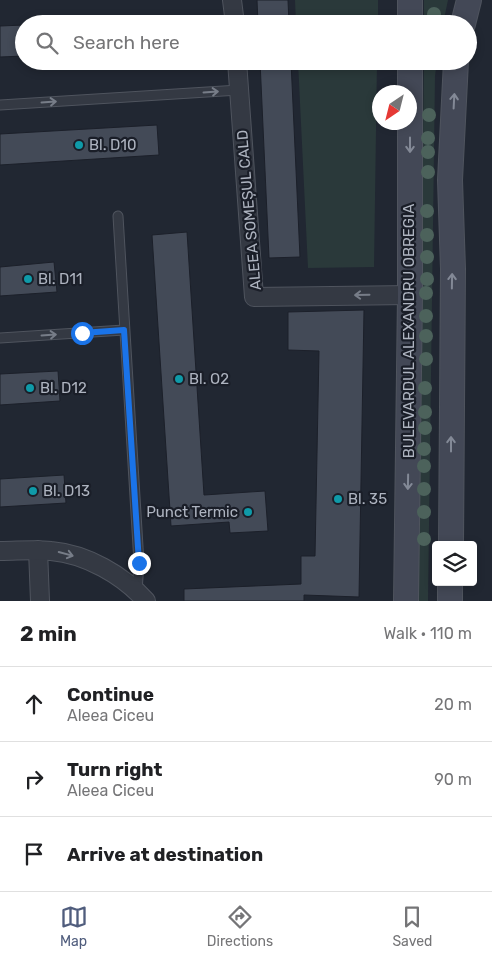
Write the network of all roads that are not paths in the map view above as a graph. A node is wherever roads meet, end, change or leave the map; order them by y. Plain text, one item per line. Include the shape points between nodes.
1 (232, 0) edge
2 (410, 0) edge
3 (469, 0) edge
4 (234, 15) edge
5 (410, 15) edge
6 (465, 15) edge
7 (238, 70) edge
8 (410, 70) edge
9 (456, 70) edge
10 (239, 90) junction
11 (0, 105) edge
12 (118, 216) dead end
13 (410, 294) junction
14 (124, 330) junction
15 (0, 338) edge
16 (450, 541) edge
17 (38, 550) junction
18 (0, 551) edge
19 (450, 586) edge
20 (141, 596) edge
21 (40, 601) edge
22 (406, 601) edge
23 (450, 601) edge

1 - 4 street
2 - 5 main road
3 - 6 main road
7 - 10 street, ALEEA SOMEȘUL CALD
8 -> 13 main road, BULEVARDUL ALEXANDRU OBREGIA
16 -> 9 main road via 453,269 450,180
11 -> 10 lane
13 -> 10 street, ALEEA SOMEȘUL CALD via 254,297
12 - 14 lane
13 -> 22 main road, BULEVARDUL ALEXANDRU OBREGIA
15 -> 14 lane
14 - 20 lane
17 - 18 street
17 -> 20 street via 52,550 95,564 110,571
17 - 21 street
19 - 23 main road

